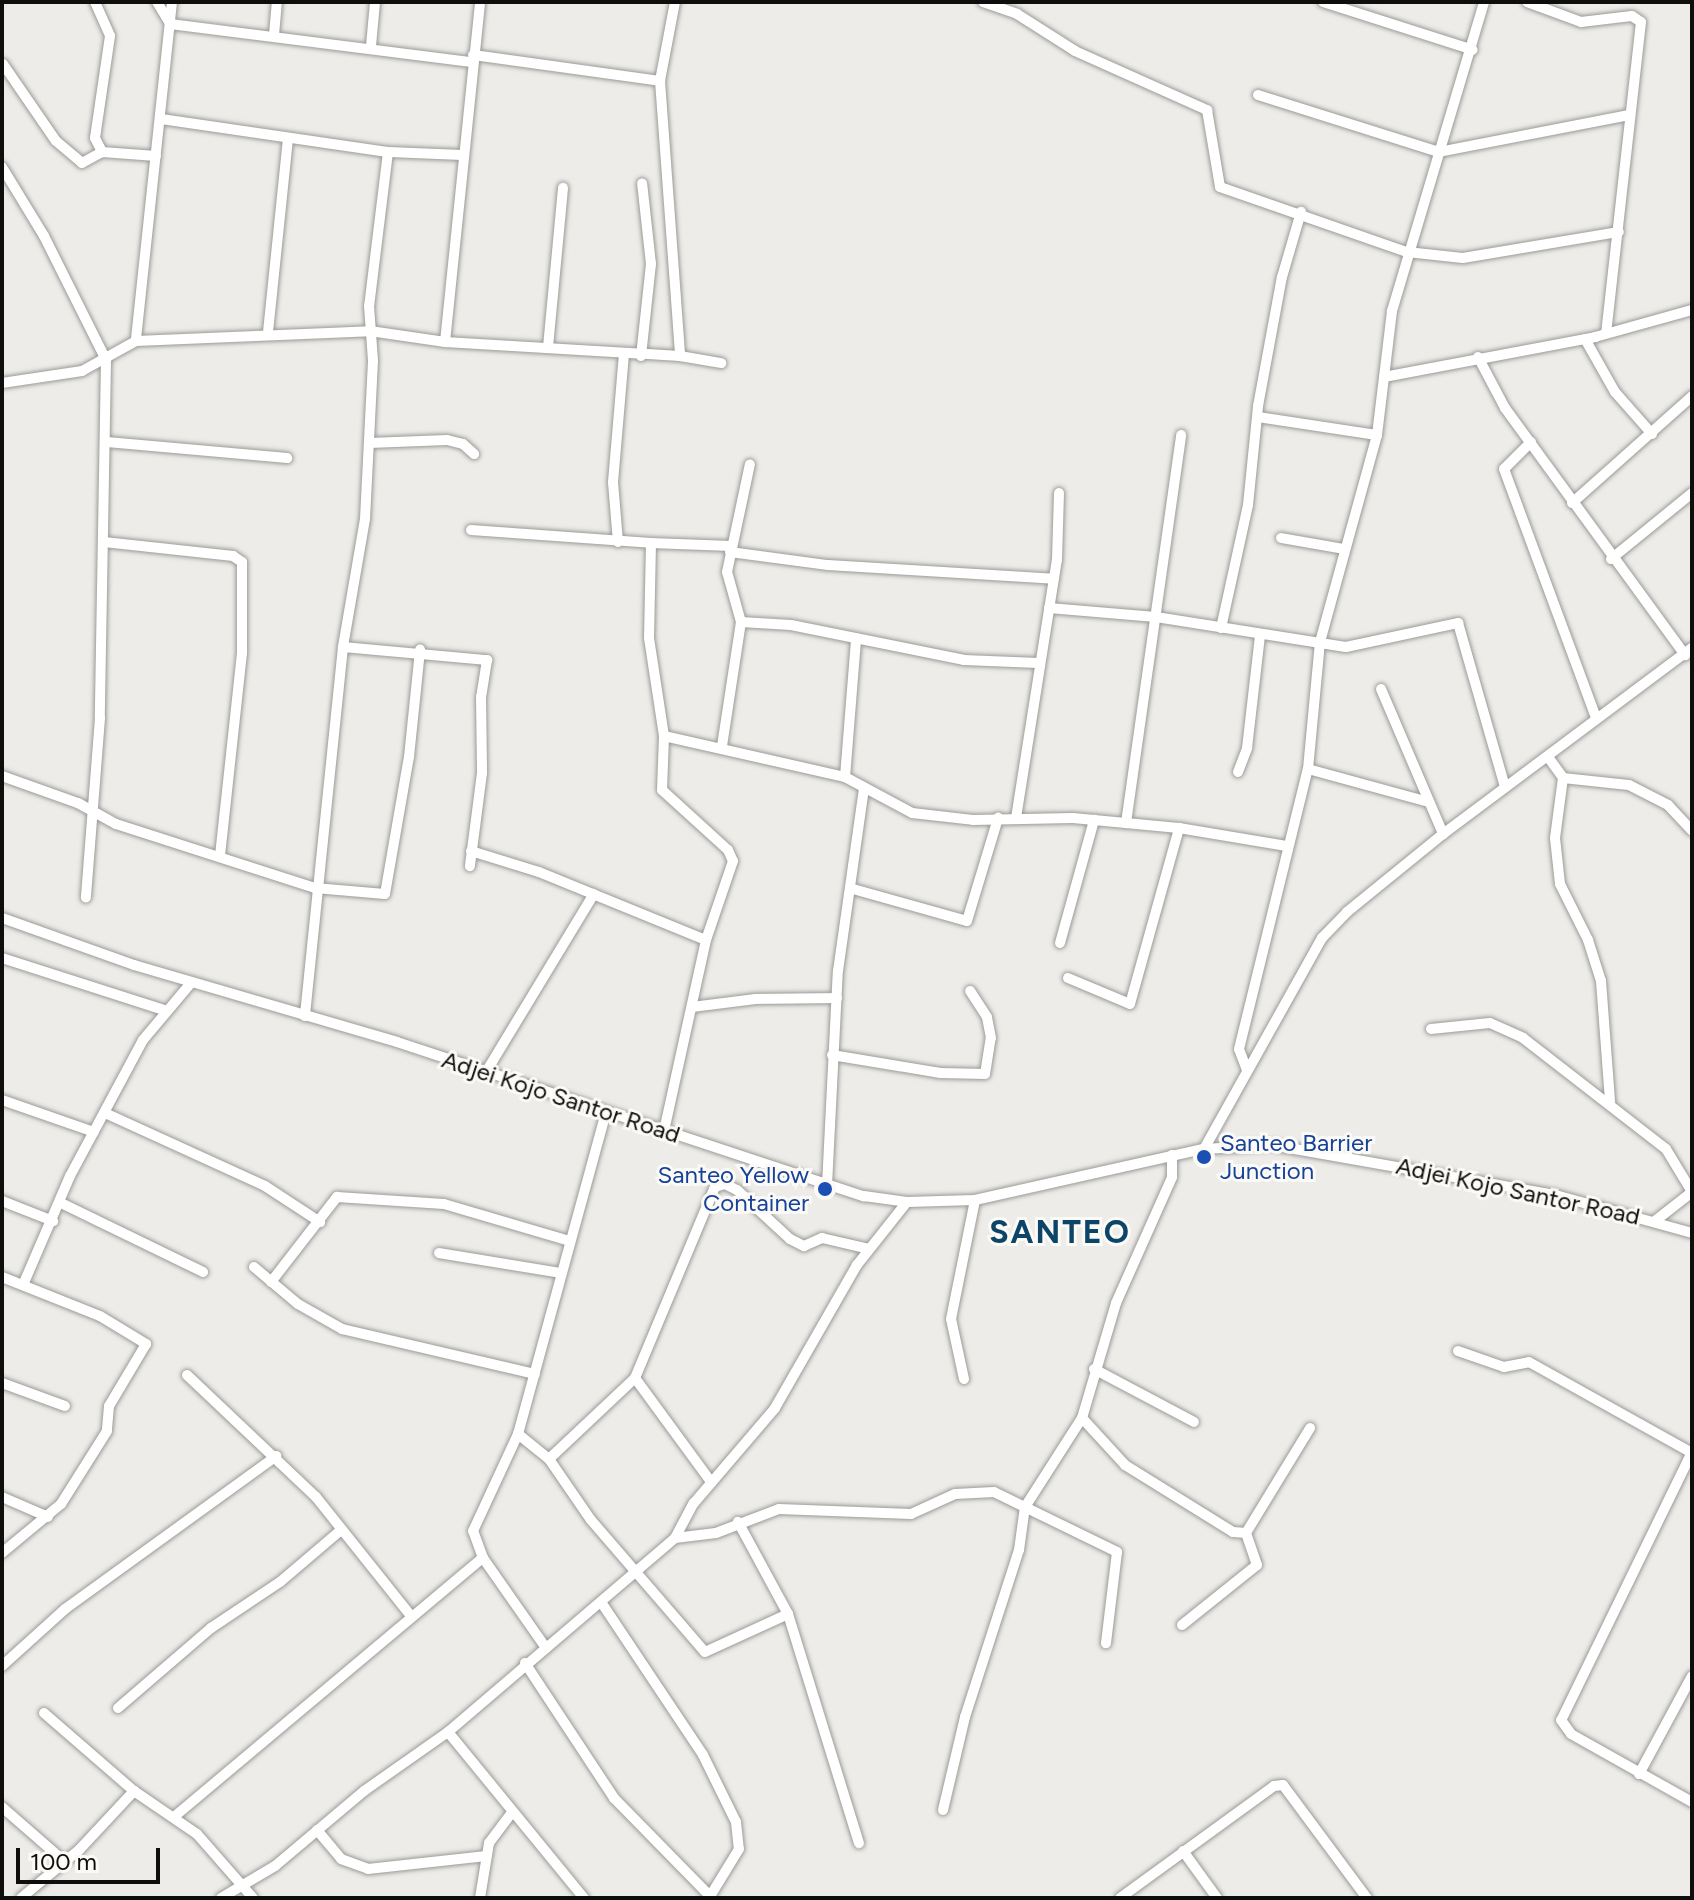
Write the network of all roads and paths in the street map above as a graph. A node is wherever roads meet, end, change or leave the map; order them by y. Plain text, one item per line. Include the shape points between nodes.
1 (95, 2) edge
2 (157, 2) edge
3 (172, 2) edge
4 (277, 2) edge
5 (375, 2) edge
6 (480, 2) edge
7 (675, 2) edge
8 (983, 2) edge
9 (1323, 2) edge
10 (1484, 2) edge
11 (1527, 2) edge
12 (170, 24) junction
13 (274, 35) junction
14 (371, 46) junction
15 (1473, 50) junction
16 (473, 59) junction
17 (2, 64) edge
18 (660, 81) junction
19 (1258, 95) dead end
20 (1629, 115) junction
21 (161, 119) junction
22 (288, 138) junction
23 (102, 152) junction
24 (388, 152) junction
25 (1439, 152) junction
26 (463, 155) junction
27 (156, 156) junction
28 (2, 167) edge
29 (642, 183) dead end
30 (563, 188) dead end
31 (1301, 212) junction
32 (1619, 232) junction
33 (1407, 252) junction
34 (1692, 310) edge
35 (370, 331) junction
36 (268, 332) junction
37 (1606, 333) junction
38 (1585, 339) junction
39 (136, 341) junction
40 (445, 342) junction
41 (548, 347) junction
42 (624, 353) junction
43 (641, 356) junction
44 (680, 356) junction
45 (1478, 357) junction
46 (106, 360) junction
47 (721, 363) dead end
48 (1384, 377) junction
49 (3, 379) edge
50 (1692, 396) edge
51 (1258, 417) junction
52 (1652, 434) junction
53 (1181, 435) dead end
54 (1377, 435) junction
55 (107, 442) junction
56 (1531, 442) junction
57 (369, 443) junction
58 (474, 454) dead end
59 (287, 458) dead end
60 (750, 464) dead end
61 (1059, 493) dead end
62 (1692, 493) edge
63 (1572, 503) junction
64 (471, 530) dead end
65 (1281, 538) dead end
66 (104, 542) junction
67 (618, 542) junction
68 (651, 543) junction
69 (730, 549) junction
70 (1344, 549) junction
71 (1611, 559) junction
72 (1054, 579) junction
73 (1049, 608) junction
74 (1156, 617) junction
75 (741, 622) junction
76 (1221, 628) junction
77 (1260, 635) junction
78 (856, 640) junction
79 (1320, 642) junction
80 (343, 647) junction
81 (420, 650) junction
82 (1688, 652) edge
83 (1038, 663) junction
84 (1381, 689) dead end
85 (1596, 718) junction
86 (664, 736) junction
87 (722, 746) junction
88 (1548, 757) junction
89 (1308, 769) junction
90 (1238, 772) dead end
91 (2, 776) edge
92 (845, 777) junction
93 (1563, 778) junction
94 (1505, 787) junction
95 (864, 788) junction
96 (1429, 802) junction
97 (94, 811) junction
98 (998, 818) junction
99 (1016, 818) junction
100 (1094, 820) junction
101 (1126, 823) junction
102 (1179, 828) junction
103 (1692, 831) edge
104 (1443, 834) junction
105 (1287, 846) junction
106 (471, 851) junction
107 (220, 856) junction
108 (470, 866) dead end
109 (315, 888) junction
110 (853, 889) junction
111 (594, 894) junction
112 (86, 897) dead end
113 (2, 918) edge
114 (706, 940) junction
115 (1060, 943) dead end
116 (2, 958) edge
117 (1068, 978) dead end
118 (191, 983) junction
119 (970, 991) dead end
120 (837, 998) junction
121 (692, 1007) junction
122 (167, 1011) junction
123 (305, 1016) junction
124 (1431, 1029) dead end
125 (832, 1055) junction
126 (1247, 1070) junction
127 (486, 1072) junction
128 (2, 1100) edge
129 (1610, 1102) junction
130 (606, 1112) junction
131 (105, 1113) junction
132 (664, 1131) junction
133 (94, 1132) junction
134 (1204, 1149) junction
135 (1172, 1155) junction
136 (827, 1185) junction
137 (1692, 1192) edge
138 (975, 1200) junction
139 (2, 1201) edge
140 (907, 1202) junction
141 (61, 1203) junction
142 (53, 1221) junction
143 (1655, 1221) junction
144 (320, 1222) junction
145 (1692, 1233) edge
146 (570, 1241) junction
147 (869, 1249) junction
148 (439, 1253) dead end
149 (254, 1267) dead end
150 (203, 1272) dead end
151 (561, 1273) junction
152 (2, 1277) edge
153 (271, 1282) junction
154 (23, 1285) junction
155 (1458, 1351) dead end
156 (1094, 1369) junction
157 (535, 1374) junction
158 (187, 1375) dead end
159 (635, 1378) junction
160 (964, 1379) dead end
161 (2, 1383) edge
162 (65, 1406) dead end
163 (1082, 1418) junction
164 (1194, 1422) dead end
165 (1310, 1428) dead end
166 (518, 1434) junction
167 (1692, 1452) edge
168 (276, 1456) junction
169 (549, 1459) junction
170 (711, 1482) junction
171 (2, 1497) edge
172 (1025, 1507) junction
173 (48, 1517) junction
174 (738, 1522) junction
175 (340, 1531) junction
176 (1246, 1533) junction
177 (675, 1538) junction
178 (2, 1553) edge
179 (483, 1558) junction
180 (637, 1570) junction
181 (601, 1602) junction
182 (788, 1614) junction
183 (411, 1616) junction
184 (1182, 1625) dead end
185 (1106, 1643) dead end
186 (546, 1648) junction
187 (525, 1663) junction
188 (2, 1666) edge
189 (1692, 1676) edge
190 (118, 1708) dead end
191 (44, 1713) dead end
192 (448, 1732) junction
193 (1639, 1774) junction
194 (134, 1791) junction
195 (1692, 1802) edge
196 (2, 1807) edge
197 (943, 1810) dead end
198 (512, 1812) junction
199 (175, 1816) junction
200 (317, 1830) junction
201 (859, 1843) dead end
202 (1183, 1851) junction
203 (486, 1856) junction
204 (65, 1862) junction
205 (242, 1887) junction
206 (709, 1897) edge
207 (21, 1898) edge
208 (221, 1898) edge
209 (253, 1898) edge
210 (480, 1898) edge
211 (584, 1898) edge
212 (1120, 1898) edge
213 (1217, 1898) edge
214 (1367, 1898) edge

1 - 23 street via 110,36 95,124
2 - 12 street
3 - 12 street
4 - 13 street
5 - 14 street
6 - 16 street
7 - 18 street
8 - 31 street via 1017,14 1075,51 1207,110 1220,187
9 - 15 street
10 - 15 street
11 - 20 street via 1581,22 1636,17 1641,32
12 - 13 street
12 - 21 street
13 - 14 street
14 - 16 street
15 - 25 street
16 - 18 street
16 - 26 street
17 - 23 street via 56,141 82,163
18 - 44 street
19 - 25 street
20 - 25 street
20 - 32 street
21 - 22 street
21 - 27 street
22 - 24 street
22 - 36 street
23 - 27 street
24 - 26 street
24 - 35 street
25 - 33 street
26 - 40 street
27 - 39 street
28 - 46 street via 44,236
29 - 43 street via 651,264
30 - 41 street
31 - 33 street
31 - 51 street via 1282,277
32 - 33 street via 1463,258
32 - 37 street
33 - 48 street via 1392,311
34 - 37 street
35 - 36 street
35 - 40 street
35 - 57 street
36 - 39 street
37 - 38 street
38 - 45 street
38 - 52 street via 1615,392
39 - 46 street
40 - 41 street
41 - 42 street
42 - 43 street
42 - 67 street via 612,493
43 - 44 street
44 - 47 street
45 - 48 street
45 - 56 street via 1496,394
46 - 49 street via 59,377
46 - 55 street
48 - 54 street
50 - 52 street
51 - 54 street
51 - 76 street via 1248,505
52 - 63 street
53 - 74 street
54 - 70 street
55 - 59 street
55 - 66 street
56 - 63 street
56 - 85 street via 1504,469
57 - 58 street via 447,440
57 - 80 street via 364,531
60 - 69 street
61 - 72 street
62 - 71 street
63 - 71 street
64 - 67 street
65 - 70 street
66 - 97 street
66 - 107 street via 218,554 242,562 242,653
67 - 68 street
68 - 69 street
68 - 86 street via 649,638
69 - 72 street via 828,565
69 - 75 street via 728,588
70 - 79 street
71 - 82 street
72 - 73 street
73 - 74 street
73 - 83 street
74 - 76 street
74 - 101 street
75 - 78 street
75 - 87 street
76 - 77 street
77 - 79 street
77 - 90 street via 1247,748
78 - 83 street via 964,660
78 - 92 street
79 - 89 street
79 - 94 street via 1346,647 1458,623
80 - 81 street
80 - 109 street
81 - 106 street via 487,660 481,697 482,773
81 - 109 street via 389,891 379,895
82 - 85 street
83 - 99 street
84 - 96 street
85 - 88 street
86 - 87 street
86 - 114 street via 661,783 668,800 728,850 733,861
87 - 92 street via 788,768
88 - 93 street
88 - 94 street
89 - 96 street
89 - 105 street
91 - 97 street
92 - 95 street
93 - 103 street via 1629,785 1668,805
93 - 129 street via 1555,838 1560,884 1601,981
94 - 104 street
95 - 98 street via 912,813
95 - 110 street
96 - 104 street
97 - 107 street via 125,827
97 - 112 street
98 - 99 street
98 - 110 street via 967,921
99 - 100 street
100 - 101 street
100 - 115 street
101 - 102 street
102 - 105 street
102 - 117 street via 1130,1004
104 - 126 street via 1322,938
105 - 126 street via 1239,1049
106 - 108 street
106 - 111 street
107 - 109 street
109 - 123 street
110 - 120 street
111 - 114 street
111 - 127 street
113 - 118 street, Adjei Kojo Santor Road
114 - 121 street
116 - 122 street
118 - 122 street
118 - 123 street, Adjei Kojo Santor Road
119 - 125 street via 987,1017 991,1038 985,1074 941,1073
120 - 121 street via 755,999
120 - 125 street
121 - 132 street
122 - 131 street via 143,1040
123 - 127 street, Adjei Kojo Santor Road
124 - 129 street via 1490,1023 1523,1038
125 - 136 street
126 - 134 street
127 - 130 street, Adjei Kojo Santor Road
128 - 133 street
129 - 137 street via 1666,1149
130 - 132 street, Adjei Kojo Santor Road
130 - 146 street
131 - 133 street
131 - 144 street via 265,1186
132 - 136 street, Adjei Kojo Santor Road
133 - 141 street
134 - 135 street, Adjei Kojo Santor Road
134 - 143 street, Adjei Kojo Santor Road via 1272,1145 1338,1153 1555,1195
135 - 138 street, Adjei Kojo Santor Road
135 - 156 street via 1172,1177 1116,1303
136 - 140 street, Adjei Kojo Santor Road
137 - 143 street
138 - 140 street, Adjei Kojo Santor Road
138 - 160 street via 951,1319
139 - 142 street
140 - 147 street
141 - 142 street
141 - 150 street
142 - 154 street
143 - 145 street, Adjei Kojo Santor Road
144 - 146 street via 337,1197 444,1204
144 - 153 street
146 - 151 street
147 - 159 street via 822,1238 804,1246 737,1190 725,1184 715,1187
147 - 170 street via 775,1408
148 - 151 street
149 - 153 street
151 - 157 street
152 - 154 street
153 - 157 street via 342,1329
154 - 173 street via 100,1316 146,1344 109,1406 107,1431
155 - 167 street via 1504,1367 1529,1362
156 - 163 street
156 - 164 street
157 - 166 street
158 - 168 street
159 - 169 street
159 - 170 street
161 - 162 street
163 - 172 street
163 - 176 street via 1125,1465 1233,1532
165 - 176 street
166 - 169 street
166 - 179 street via 473,1531
167 - 193 street via 1561,1720 1571,1734
168 - 175 street
168 - 188 street via 65,1609
169 - 180 street via 591,1520
170 - 177 street
171 - 173 street
172 - 174 street via 1009,1496 971,1490 911,1514 779,1509
172 - 185 street via 1117,1552 1120,1561
172 - 197 street via 1019,1550 965,1717
173 - 178 street
174 - 177 street via 716,1533
174 - 182 street
175 - 183 street
175 - 190 street via 280,1582 211,1628
176 - 184 street via 1257,1565
177 - 180 street
179 - 183 street
179 - 186 street
180 - 181 street
180 - 182 street via 705,1652
181 - 186 street
181 - 206 street via 703,1755 736,1822 739,1849
182 - 201 street
183 - 199 street
186 - 187 street
187 - 192 street
187 - 206 street via 614,1798
189 - 193 street
191 - 194 street
192 - 198 street
192 - 200 street
193 - 195 street
194 - 199 street
194 - 204 street
196 - 204 street
198 - 203 street
198 - 211 street
199 - 205 street
200 - 203 street via 341,1859 368,1869
200 - 205 street
202 - 212 street
202 - 213 street
202 - 214 street via 1274,1786 1283,1785
203 - 210 street
204 - 207 street
205 - 208 street
205 - 209 street

